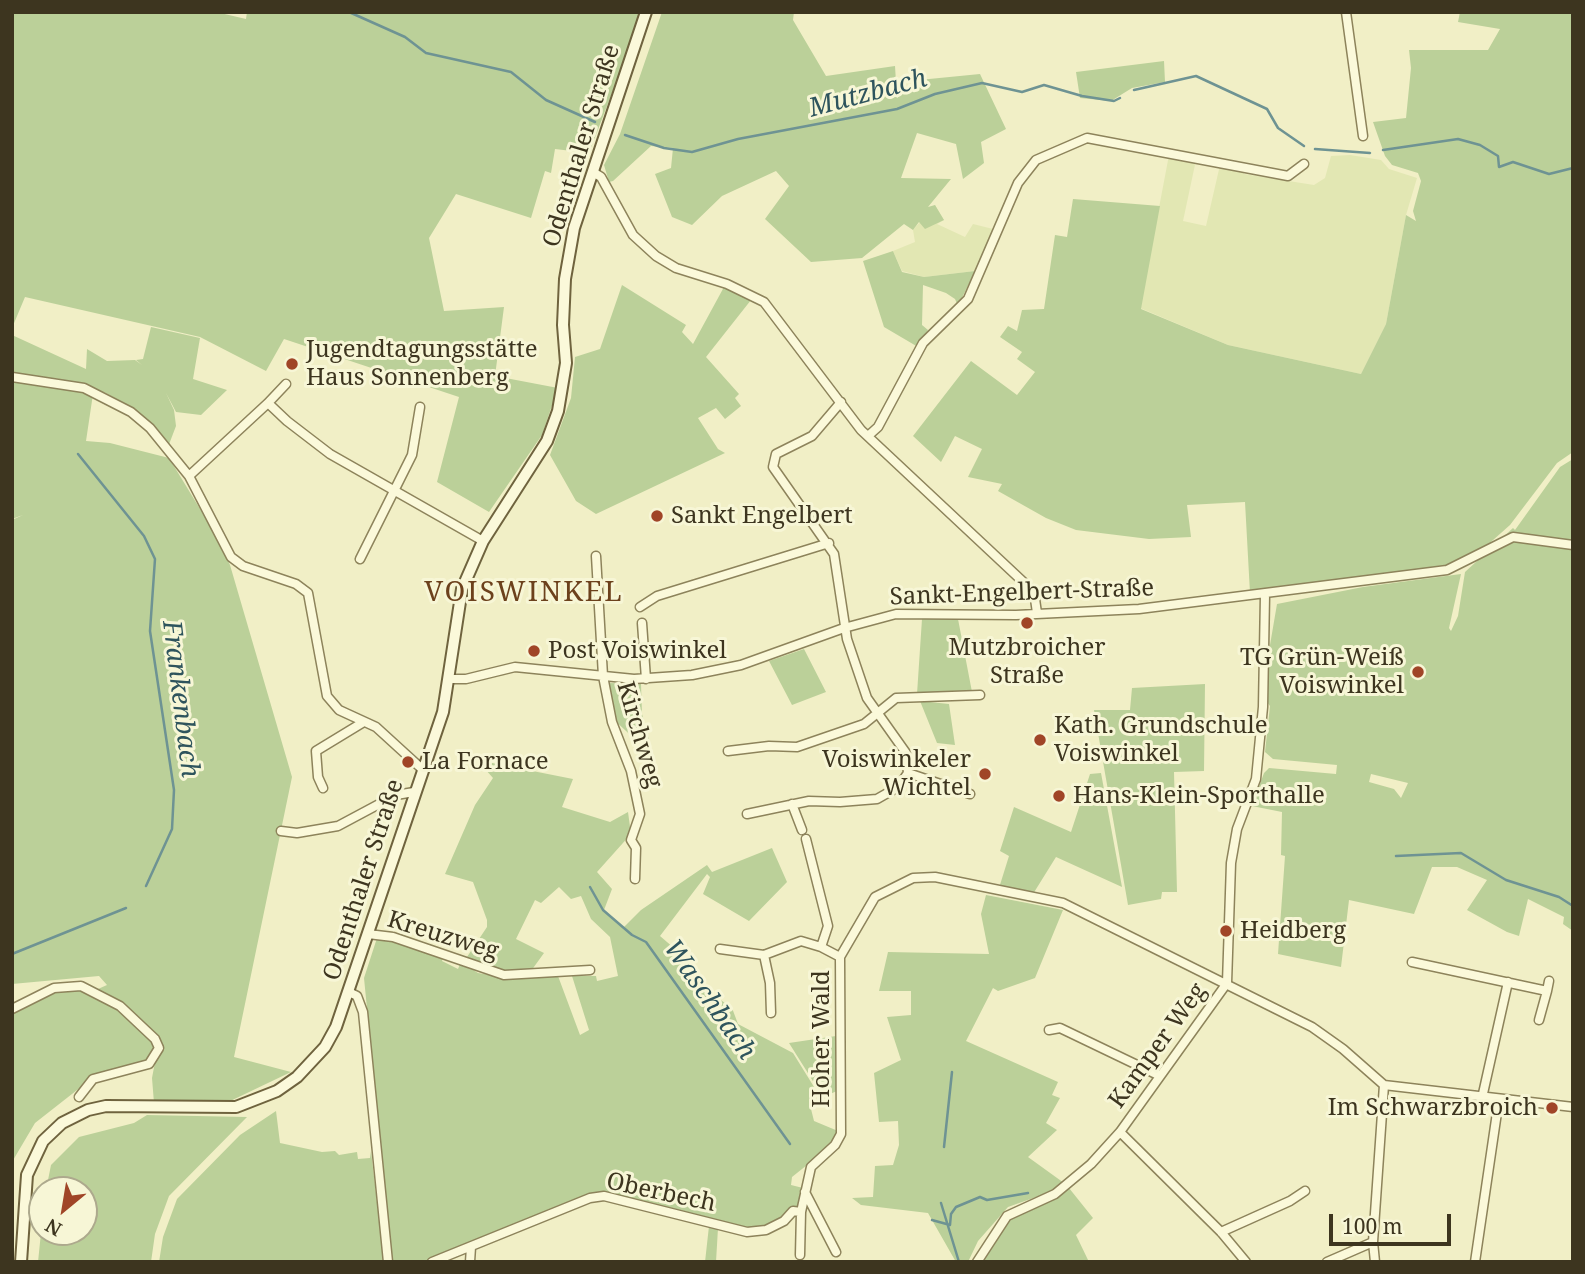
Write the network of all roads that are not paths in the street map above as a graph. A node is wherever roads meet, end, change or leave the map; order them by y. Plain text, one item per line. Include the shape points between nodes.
1 (646, 12) edge
2 (1346, 12) edge
3 (1363, 136) dead end
4 (1304, 164) dead end
5 (593, 172) junction
6 (12, 377) edge
7 (286, 384) dead end
8 (841, 402) junction
9 (268, 403) junction
10 (420, 407) dead end
11 (868, 436) junction
12 (189, 476) junction
13 (394, 489) junction
14 (483, 541) junction
15 (828, 543) junction
16 (1573, 545) edge
17 (596, 556) dead end
18 (360, 559) dead end
19 (1265, 595) junction
20 (640, 607) dead end
21 (1037, 612) junction
22 (642, 623) dead end
23 (844, 628) junction
24 (603, 676) junction
25 (646, 678) junction
26 (450, 679) junction
27 (980, 695) dead end
28 (876, 712) junction
29 (362, 723) junction
30 (728, 751) dead end
31 (422, 769) junction
32 (908, 773) junction
33 (323, 788) dead end
34 (414, 792) junction
35 (971, 794) dead end
36 (792, 804) junction
37 (747, 814) dead end
38 (802, 830) dead end
39 (281, 831) dead end
40 (806, 839) dead end
41 (635, 879) dead end
42 (368, 934) junction
43 (821, 947) junction
44 (720, 949) dead end
45 (765, 955) junction
46 (840, 957) junction
47 (1412, 962) dead end
48 (590, 970) dead end
49 (1227, 982) junction
50 (1508, 982) junction
51 (349, 992) junction
52 (12, 1009) edge
53 (771, 1013) dead end
54 (1539, 1020) dead end
55 (1049, 1030) dead end
56 (1160, 1076) junction
57 (1384, 1085) junction
58 (79, 1097) dead end
59 (1482, 1098) junction
60 (1499, 1099) junction
61 (1573, 1107) edge
62 (1120, 1132) junction
63 (1306, 1191) dead end
64 (806, 1192) junction
65 (801, 1212) junction
66 (1221, 1232) junction
67 (1373, 1242) junction
68 (471, 1247) junction
69 (836, 1252) dead end
70 (800, 1255) dead end
71 (21, 1262) edge
72 (388, 1262) edge
73 (432, 1262) edge
74 (470, 1262) edge
75 (977, 1262) edge
76 (1246, 1262) edge
77 (1327, 1262) edge
78 (1375, 1262) edge
79 (1475, 1262) edge

1 - 5 main road, Odenthaler Straße
2 - 3 street
4 - 11 street via 1288,176 1087,138 1036,160 1018,183 968,299 923,343 878,427
5 - 8 street via 601,177 645,248 676,268 764,302
5 - 14 main road, Odenthaler Straße via 574,228 565,279 562,325 566,363 558,411 548,441
6 - 12 street via 65,383 99,394 150,428
7 - 9 street
8 - 11 street
8 - 15 street via 812,436 778,453 772,462
9 - 12 street
9 - 13 street via 330,454
10 - 13 street via 412,455
11 - 21 street via 1034,592
12 - 29 street via 234,561 308,593 327,696 339,710
13 - 14 street
13 - 18 street
14 - 26 main road, Odenthaler Straße via 462,589
15 - 20 street via 657,596
15 - 23 street via 837,562
16 - 19 street, Sankt-Engelbert-Straße via 1513,537 1447,570
17 - 24 street, Kirchweg
19 - 21 street, Sankt-Engelbert-Straße via 1139,609
19 - 49 street via 1264,707 1256,779 1237,829 1231,863
21 - 23 street, Sankt-Engelbert-Straße via 896,614
22 - 25 street
23 - 25 street, Sankt-Engelbert-Straße via 731,667
23 - 28 street
24 - 25 street, Sankt-Engelbert-Straße
24 - 26 street, Sankt-Engelbert-Straße via 515,667
24 - 41 street, Kirchweg via 612,722 639,804 631,840 636,848
26 - 31 main road, Odenthaler Straße
27 - 28 street via 896,698
28 - 30 street via 863,724 797,747
28 - 32 street via 906,753
29 - 31 street via 376,727
29 - 33 street via 316,751
31 - 34 main road, Odenthaler Straße
32 - 35 street
32 - 36 street via 898,788 877,799
34 - 39 street via 396,795 338,826
34 - 42 main road, Odenthaler Straße
36 - 37 street
36 - 38 street
40 - 43 street via 828,926
42 - 48 street, Kreuzweg via 393,937 504,975
42 - 51 main road, Odenthaler Straße
43 - 45 street via 792,943
43 - 46 street
44 - 45 street
45 - 53 street
46 - 49 street, Hoher Wald via 875,897 913,878 935,877 1063,903
46 - 64 street, Hoher Wald via 841,1133 811,1167
47 - 50 street
49 - 56 street, Kamper Weg
49 - 57 street, Hoher Wald via 1313,1028
50 - 54 street via 1548,986
50 - 59 street
51 - 71 main road, Odenthaler Straße via 336,1027 317,1056 297,1077 263,1097 236,1107 106,1106 62,1123 43,1141 27,1175
51 - 72 street via 359,998 363,1012
52 - 58 street via 54,988 82,986 120,1006 155,1039 159,1048 149,1064 93,1079
55 - 56 street via 1060,1028
56 - 62 street, Kamper Weg
57 - 59 street
57 - 67 street
59 - 60 street
60 - 61 street
60 - 79 street
62 - 66 street, Kamper Weg
62 - 75 street, Kamper Weg via 1055,1195 1007,1216
63 - 66 street
64 - 65 street
64 - 69 street
65 - 68 street, Oberbech via 792,1211 766,1230 747,1232 604,1196
65 - 70 street
66 - 76 street, Kamper Weg
67 - 77 street
67 - 78 street
68 - 73 street, Oberbech
68 - 74 street

